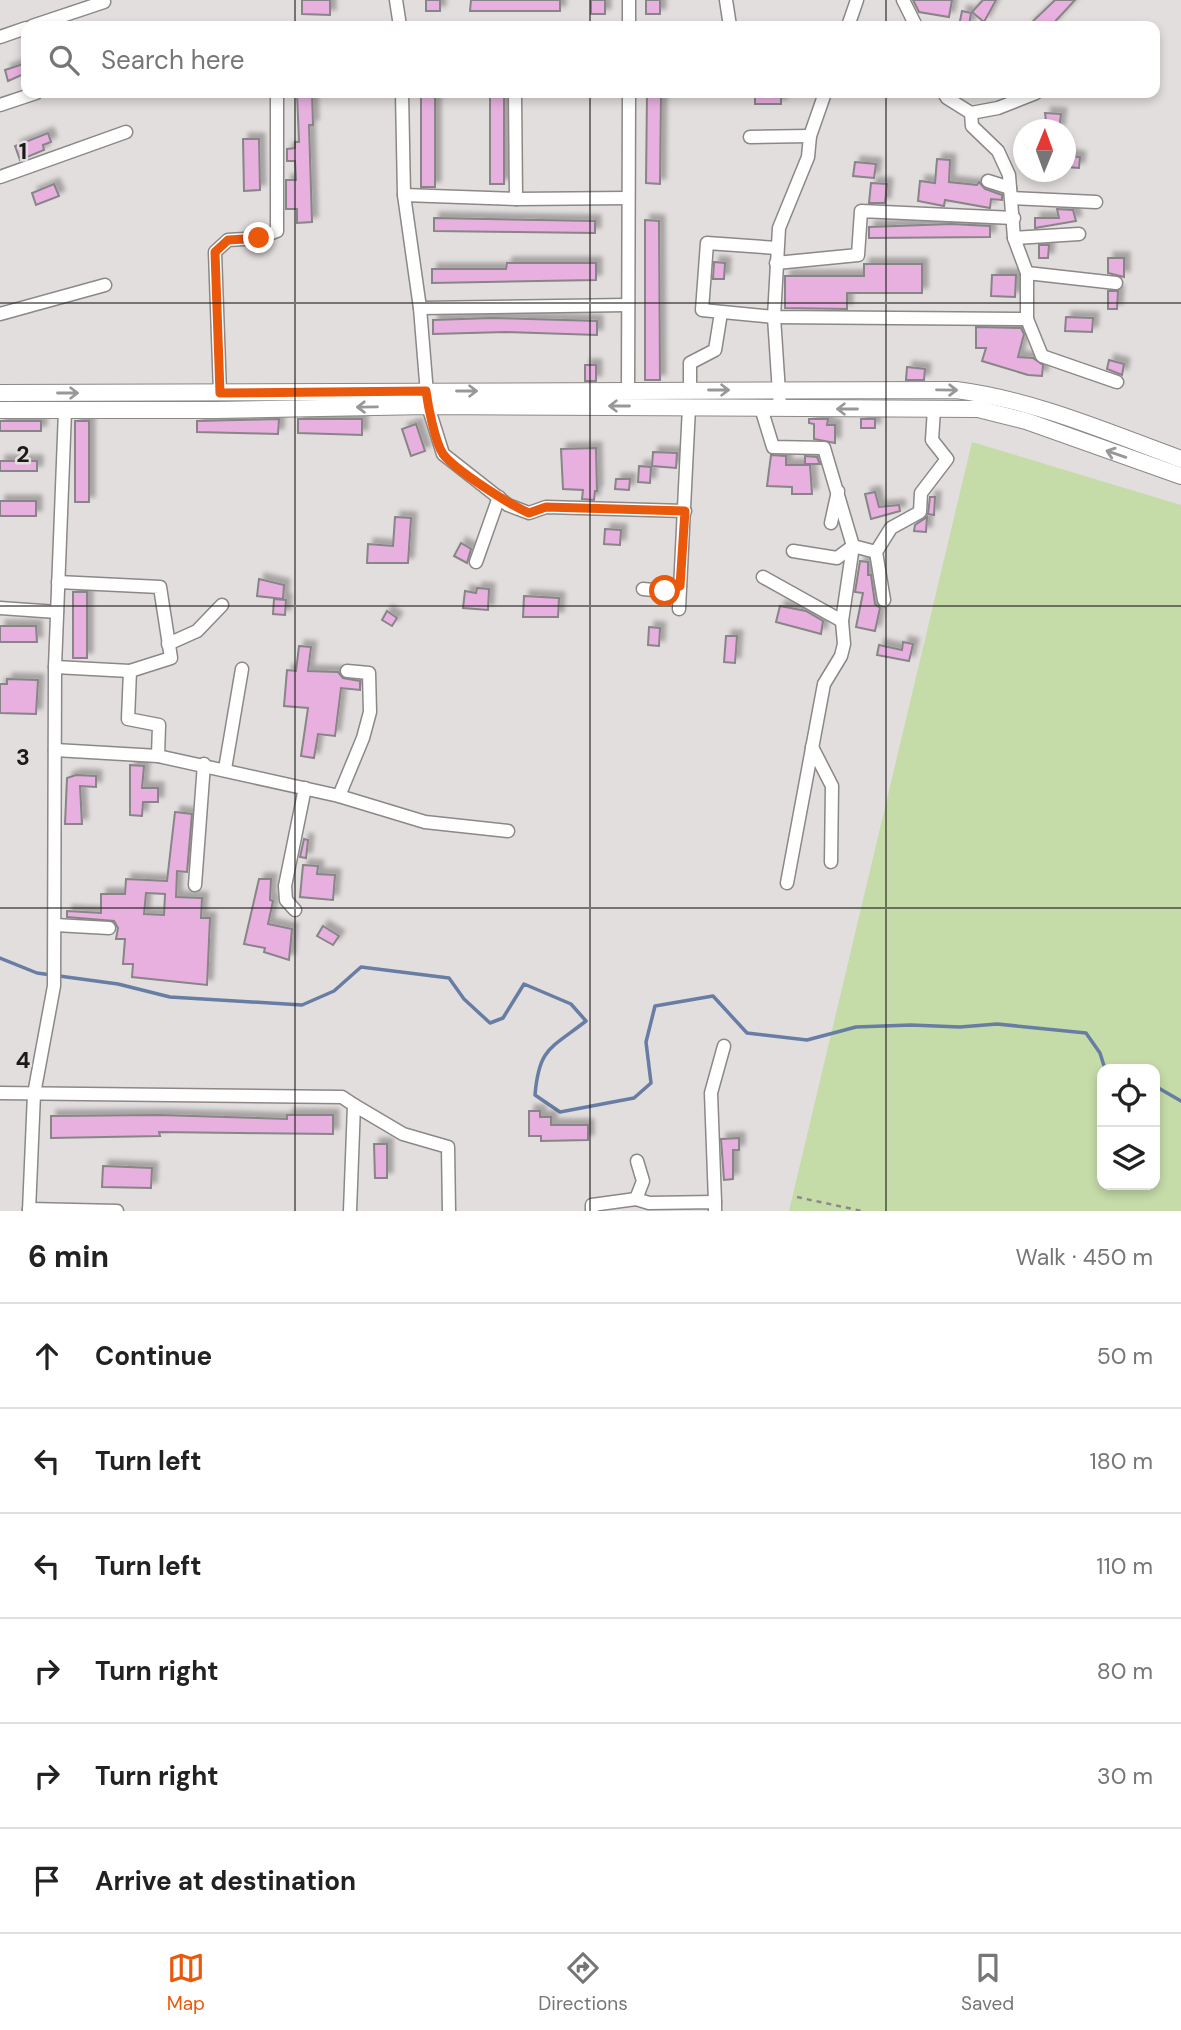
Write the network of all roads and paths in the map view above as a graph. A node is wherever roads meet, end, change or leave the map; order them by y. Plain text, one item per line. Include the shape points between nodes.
1 (396, 0) edge
2 (629, 0) edge
3 (726, 0) edge
4 (857, 0) edge
5 (903, 0) edge
6 (104, 2) dead end
7 (47, 21) edge
8 (399, 21) edge
9 (629, 21) edge
10 (729, 21) edge
11 (850, 21) edge
12 (914, 21) edge
13 (21, 30) edge
14 (0, 37) edge
15 (21, 98) edge
16 (276, 98) edge
17 (402, 98) edge
18 (515, 98) edge
19 (629, 98) edge
20 (823, 98) edge
21 (947, 98) edge
22 (1023, 98) edge
23 (0, 104) edge
24 (971, 113) junction
25 (126, 132) dead end
26 (810, 136) junction
27 (750, 137) dead end
28 (0, 177) edge
29 (988, 181) dead end
30 (1011, 193) junction
31 (404, 195) junction
32 (628, 198) junction
33 (516, 199) junction
34 (1096, 202) dead end
35 (1014, 218) junction
36 (1079, 234) dead end
37 (1014, 238) junction
38 (777, 248) junction
39 (776, 263) junction
40 (1027, 273) junction
41 (1116, 283) dead end
42 (105, 285) dead end
43 (627, 305) junction
44 (419, 308) junction
45 (721, 313) junction
46 (0, 314) edge
47 (774, 317) junction
48 (1027, 319) junction
49 (1117, 382) dead end
50 (690, 390) junction
51 (779, 391) junction
52 (628, 392) junction
53 (0, 393) edge
54 (220, 393) junction
55 (427, 398) junction
56 (689, 407) junction
57 (761, 408) junction
58 (780, 408) junction
59 (933, 409) junction
60 (0, 410) edge
61 (65, 411) junction
62 (1181, 459) edge
63 (1181, 475) edge
64 (839, 487) junction
65 (499, 497) junction
66 (685, 511) junction
67 (831, 523) dead end
68 (853, 546) junction
69 (793, 551) dead end
70 (876, 552) junction
71 (476, 562) dead end
72 (764, 577) dead end
73 (58, 582) junction
74 (680, 586) junction
75 (642, 589) dead end
76 (884, 600) dead end
77 (222, 605) dead end
78 (0, 608) edge
79 (679, 609) dead end
80 (57, 612) junction
81 (842, 621) junction
82 (169, 644) junction
83 (55, 667) junction
84 (243, 670) dead end
85 (130, 671) junction
86 (347, 671) dead end
87 (812, 747) junction
88 (55, 750) junction
89 (158, 755) junction
90 (204, 764) junction
91 (225, 769) junction
92 (305, 788) junction
93 (339, 796) junction
94 (508, 831) dead end
95 (831, 862) dead end
96 (787, 883) dead end
97 (195, 885) dead end
98 (295, 910) dead end
99 (55, 925) junction
100 (109, 928) dead end
101 (724, 1046) dead end
102 (0, 1093) edge
103 (34, 1094) junction
104 (354, 1105) junction
105 (637, 1161) dead end
106 (797, 1197) dead end
107 (636, 1199) junction
108 (715, 1207) edge
109 (29, 1210) edge
110 (117, 1211) edge
111 (350, 1211) edge
112 (449, 1211) edge
113 (592, 1211) edge
114 (862, 1211) edge

1 - 8 street
2 - 9 street
3 - 10 street
4 - 11 street
5 - 12 street
6 - 7 street
13 - 14 street
15 - 23 street
16 - 54 street via 277,231 259,238 228,240 215,252
17 - 31 street
18 - 33 street
19 - 32 street
20 - 26 street
21 - 24 street
22 - 24 street
24 - 30 street via 972,126 998,151
25 - 28 street
26 - 27 street
26 - 38 street via 808,156 779,228
29 - 30 street
30 - 34 street
30 - 35 street
31 - 33 street
31 - 44 street
32 - 33 street
32 - 43 street
35 - 37 street
35 - 39 street via 861,211 858,256
36 - 37 street
37 - 40 street
38 - 39 street
38 - 45 street via 707,243 702,310
39 - 47 street
40 - 41 street
40 - 48 street
42 - 46 street
43 - 44 street
43 - 52 street
44 - 55 street
45 - 47 street
45 - 50 street via 715,350 690,363
47 - 48 street
47 - 51 street
48 - 49 street via 1042,356
50 -> 51 street
50 - 52 street
51 - 58 street
51 -> 62 street via 957,390 995,395
55 -> 52 street
53 -> 54 street
54 - 55 street
56 -> 55 street
55 -> 61 street
55 - 65 street via 443,454
56 - 57 street
56 - 66 street
57 - 58 street
57 - 64 street via 773,447 824,448
59 -> 58 street
63 -> 59 street via 1026,421 978,409
59 - 70 street via 932,440 947,459 921,493 920,512 891,528
60 - 61 street
61 - 73 street
64 - 67 street
64 - 68 street
65 - 66 street via 529,513 546,507
65 - 71 street
66 - 74 street
68 - 69 street via 836,558
68 - 70 street
68 - 81 street
70 - 76 street
72 - 81 street
73 - 80 street
73 - 82 street via 160,587
74 - 75 street via 665,591
74 - 79 street
77 - 82 street via 197,631
78 - 80 street
80 - 83 street
81 - 87 street via 844,644 824,684
82 - 85 street via 170,658
83 - 85 street
83 - 88 street
84 - 91 street
85 - 89 street via 128,719 159,725
86 - 93 street via 369,673 370,712
87 - 95 street via 831,780
87 - 96 street
88 - 89 street
88 - 99 street
89 - 90 street
90 - 91 street
90 - 97 street
91 - 92 street
92 - 93 street
92 - 98 street via 285,886 286,900
93 - 94 street via 425,822
99 - 100 street
99 - 103 street via 54,986
101 - 108 street via 711,1093
102 - 103 street
103 - 104 street via 342,1097
103 - 109 street
104 - 111 street
104 - 112 street via 403,1135 445,1144 449,1150
105 - 107 street via 643,1181
106 - 114 path
107 - 108 street
107 - 113 street via 592,1205
109 - 110 street

